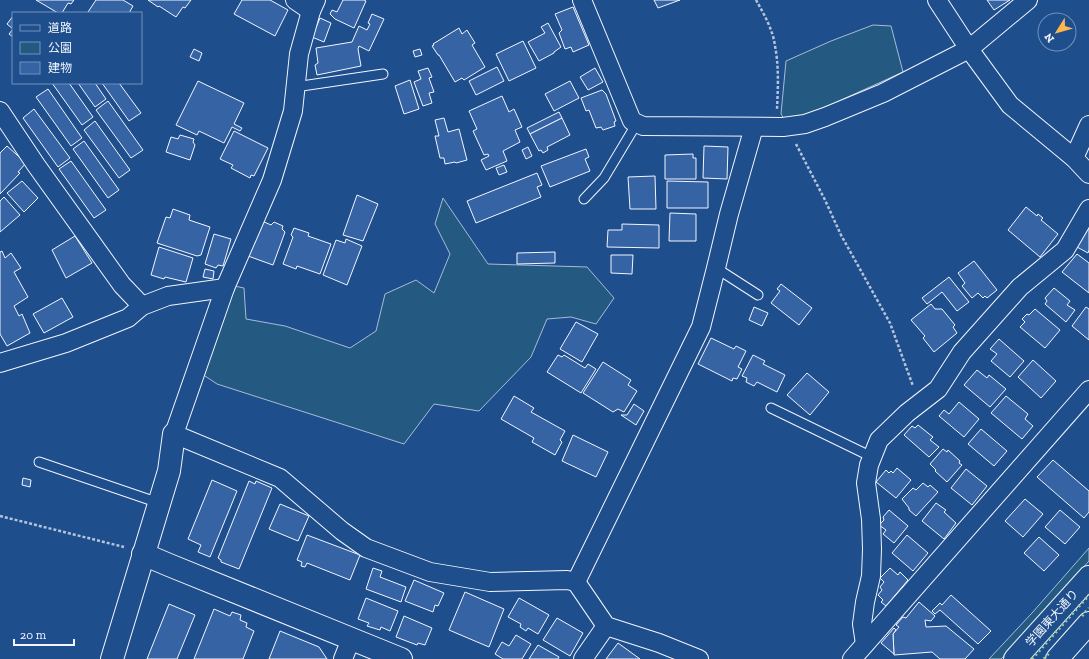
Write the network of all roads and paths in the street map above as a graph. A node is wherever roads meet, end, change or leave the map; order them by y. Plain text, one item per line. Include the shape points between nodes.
1 (295, 0) edge
2 (582, 0) edge
3 (756, 0) edge
4 (937, 0) edge
5 (1028, 0) edge
6 (314, 6) edge
7 (969, 48) junction
8 (383, 74) dead end
9 (295, 86) junction
10 (0, 111) edge
11 (637, 124) junction
12 (1089, 125) edge
13 (754, 127) junction
14 (783, 127) junction
15 (1074, 158) junction
16 (1089, 174) edge
17 (584, 199) dead end
18 (1089, 209) edge
19 (716, 268) junction
20 (225, 288) junction
21 (758, 295) dead end
22 (142, 306) junction
23 (0, 363) edge
24 (1089, 390) edge
25 (919, 403) junction
26 (771, 408) dead end
27 (174, 434) junction
28 (872, 457) junction
29 (39, 462) dead end
30 (159, 503) junction
31 (0, 516) edge
32 (143, 554) junction
33 (1089, 577) edge
34 (576, 582) junction
35 (1089, 624) edge
36 (606, 626) junction
37 (351, 639) junction
38 (865, 644) junction
39 (112, 659) edge
40 (343, 659) edge
41 (401, 659) edge
42 (583, 659) edge
43 (699, 659) edge
44 (852, 659) edge
45 (1015, 659) edge
46 (1057, 659) edge

1 - 6 street
2 - 11 street via 632,121
3 - 14 path via 766,18 775,46 777,114
4 - 7 street
5 - 7 street
6 - 9 street via 299,54
7 - 14 street via 883,93 805,124
7 - 15 street via 1010,105
8 - 9 lane
9 - 20 street via 292,111 272,180
10 - 22 street via 122,285
11 - 13 street
11 - 17 lane via 604,178
12 - 15 street
13 - 14 street
13 - 19 street
14 - 25 path via 795,142 841,235 890,323
15 - 16 street
18 - 25 street via 1065,250 1020,287 962,352 938,389
19 - 21 lane
19 - 34 street via 701,327
20 - 22 street via 168,296
20 - 27 street
22 - 23 street via 128,318 66,343
24 - 38 street
25 - 28 street via 880,440
26 - 28 lane
27 - 30 street
27 - 34 street via 280,478 366,548 430,572 490,582
28 - 38 street via 866,483 872,548 871,576 862,624
29 - 30 lane
30 - 32 street
31 - 32 path via 130,548
32 - 37 street
32 - 39 street
33 - 45 street, 学園東大通り
34 - 36 street
35 - 46 street
36 - 42 street
36 - 43 street
37 - 40 street
37 - 41 street
38 - 44 street

